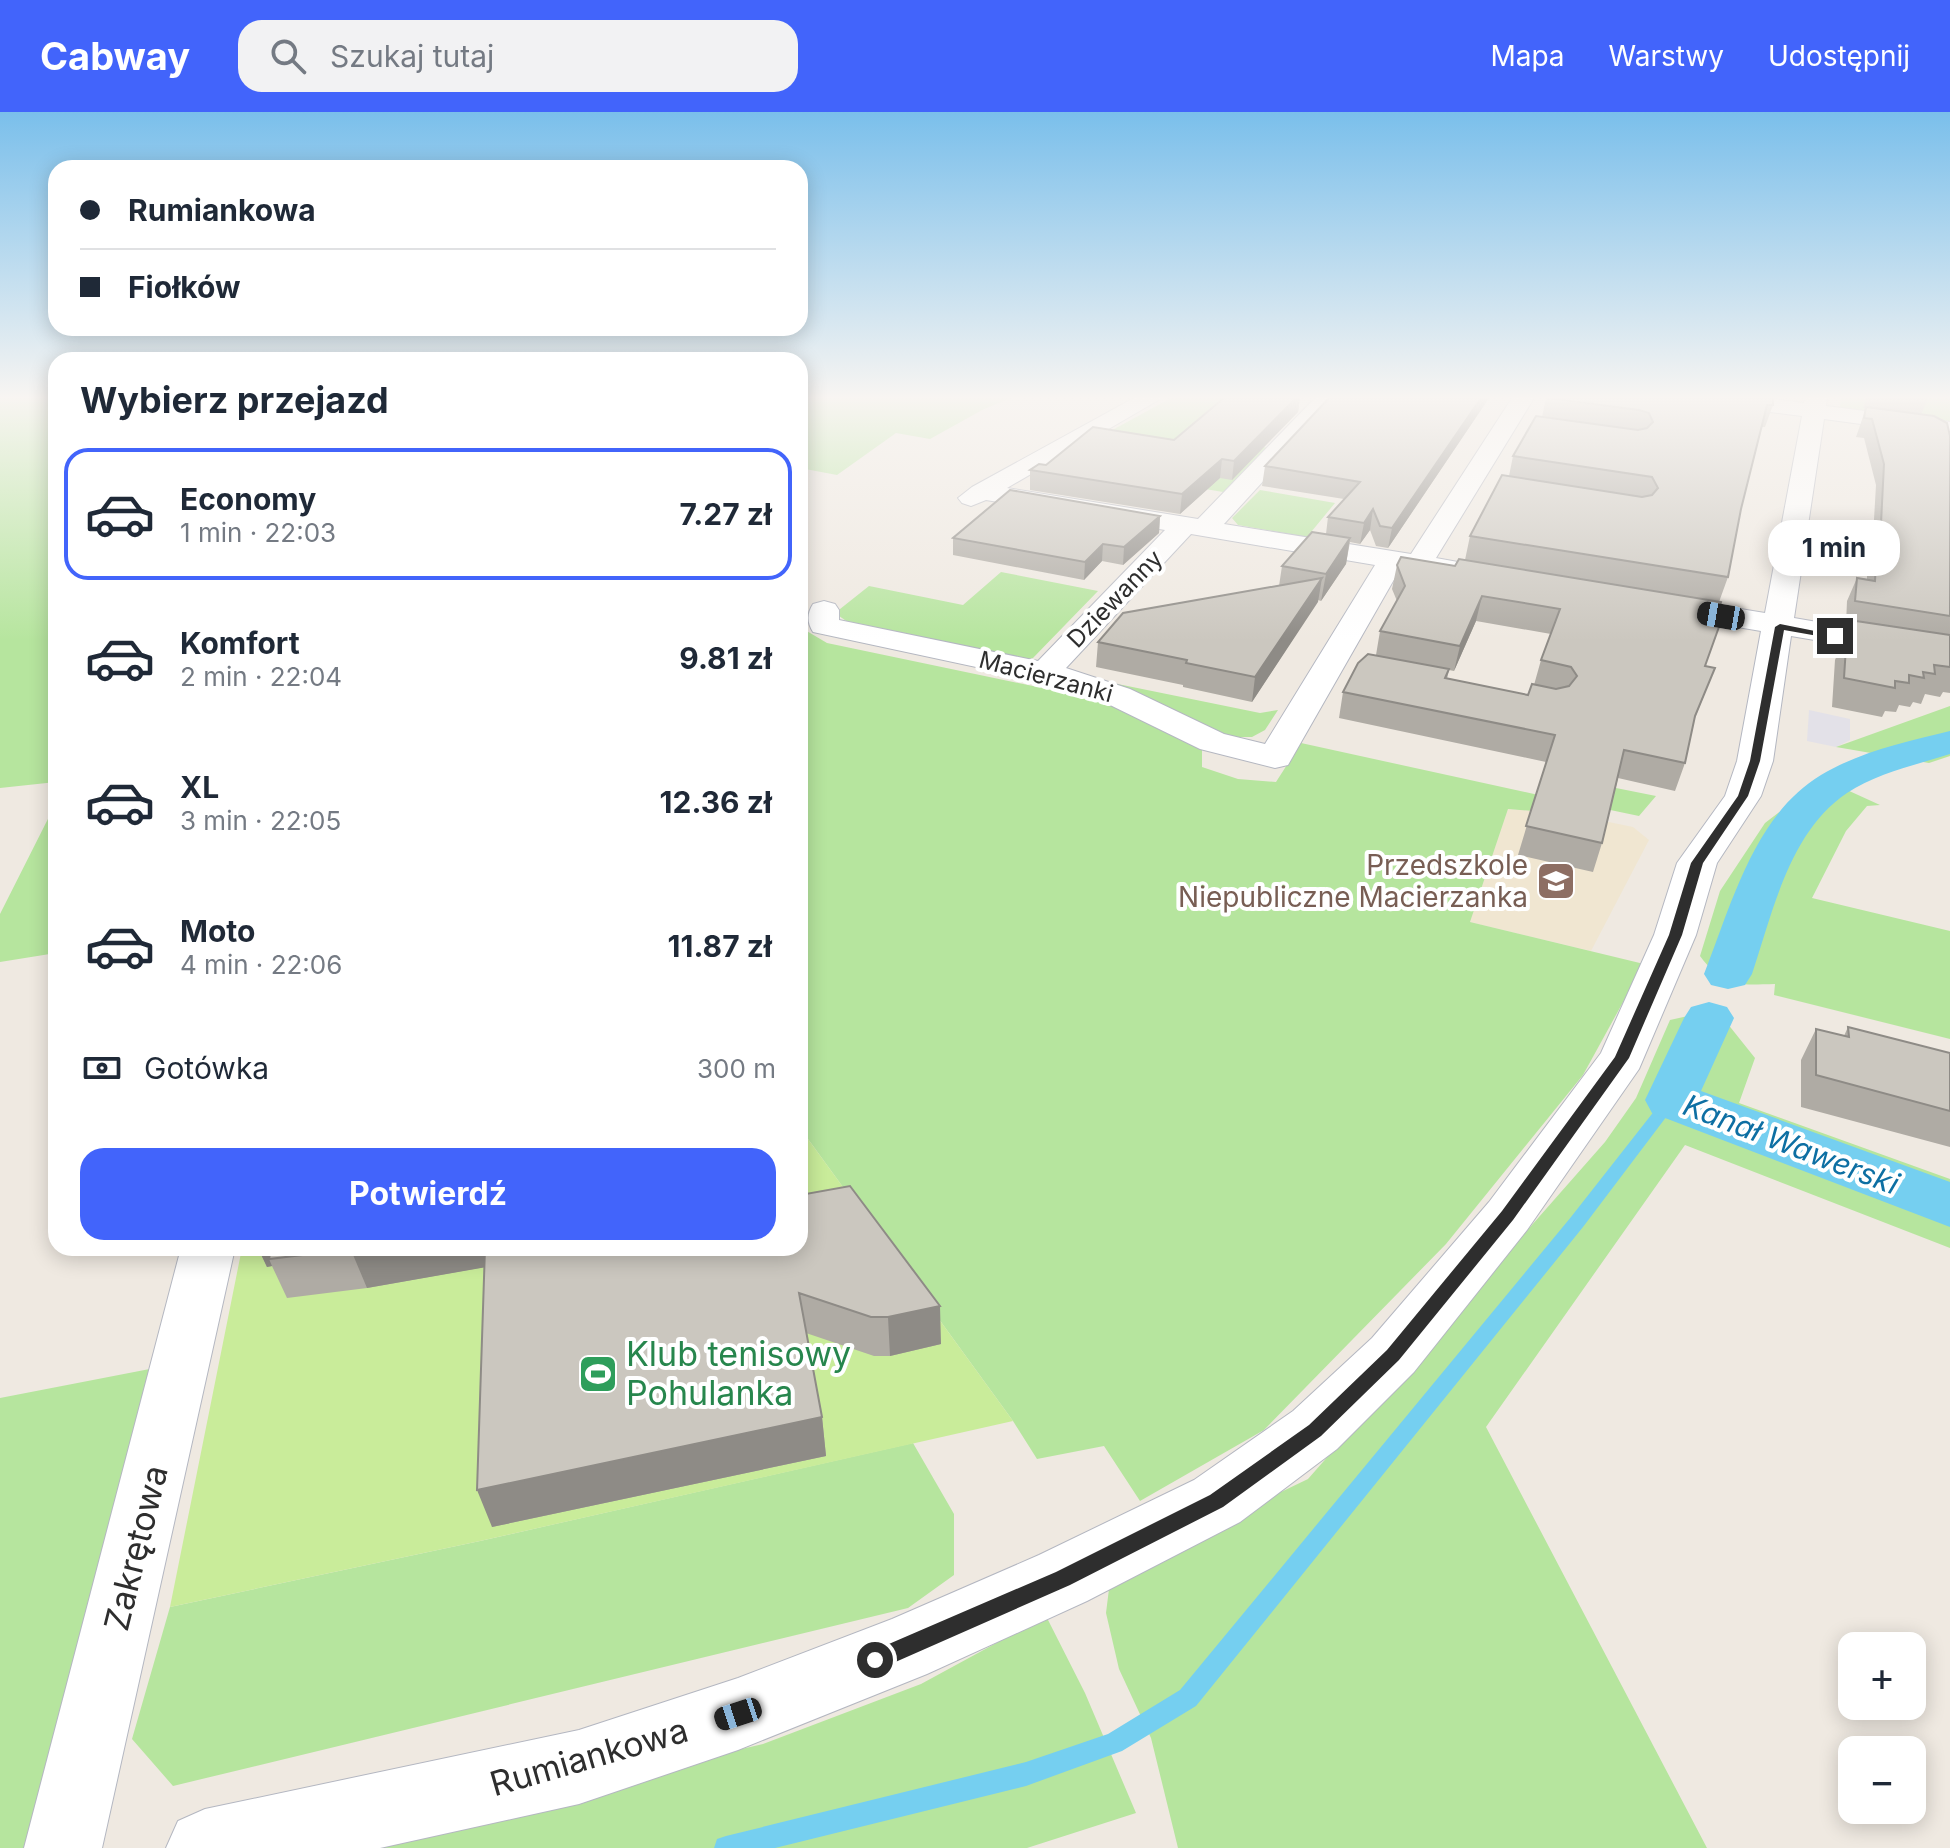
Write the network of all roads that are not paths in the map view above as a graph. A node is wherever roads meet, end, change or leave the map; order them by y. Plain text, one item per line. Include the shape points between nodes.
1 (1005, 479) edge
2 (1244, 479) edge
3 (1470, 479) edge
4 (1803, 479) edge
5 (1467, 483) junction
6 (1497, 488) edge
7 (1194, 527) junction
8 (1405, 562) junction
9 (1480, 574) edge
10 (1632, 600) edge
11 (824, 610) dead end
12 (1780, 627) junction
13 (1950, 654) edge
14 (1045, 672) junction
15 (206, 1256) edge
16 (63, 1848) edge
17 (205, 1848) edge

1 - 7 street via 969,499
2 - 7 street, Dziewanny
3 - 5 street
4 - 12 street, Rumiankowa
5 - 6 street
5 - 8 street
7 - 8 street
7 - 14 street, Dziewanny
8 - 9 street
8 - 14 street, Macierzanki via 1348,664 1275,757 1212,742 1118,696
10 - 12 street
11 - 14 street, Macierzanki via 824,626
12 - 13 street
12 - 17 street, Rumiankowa via 1755,761 1743,796 1697,863 1675,935 1622,1058 1539,1173 1393,1355 1315,1430 1217,1501 1063,1578 902,1650 738,1714 579,1767
15 - 16 street, Zakrętowa

